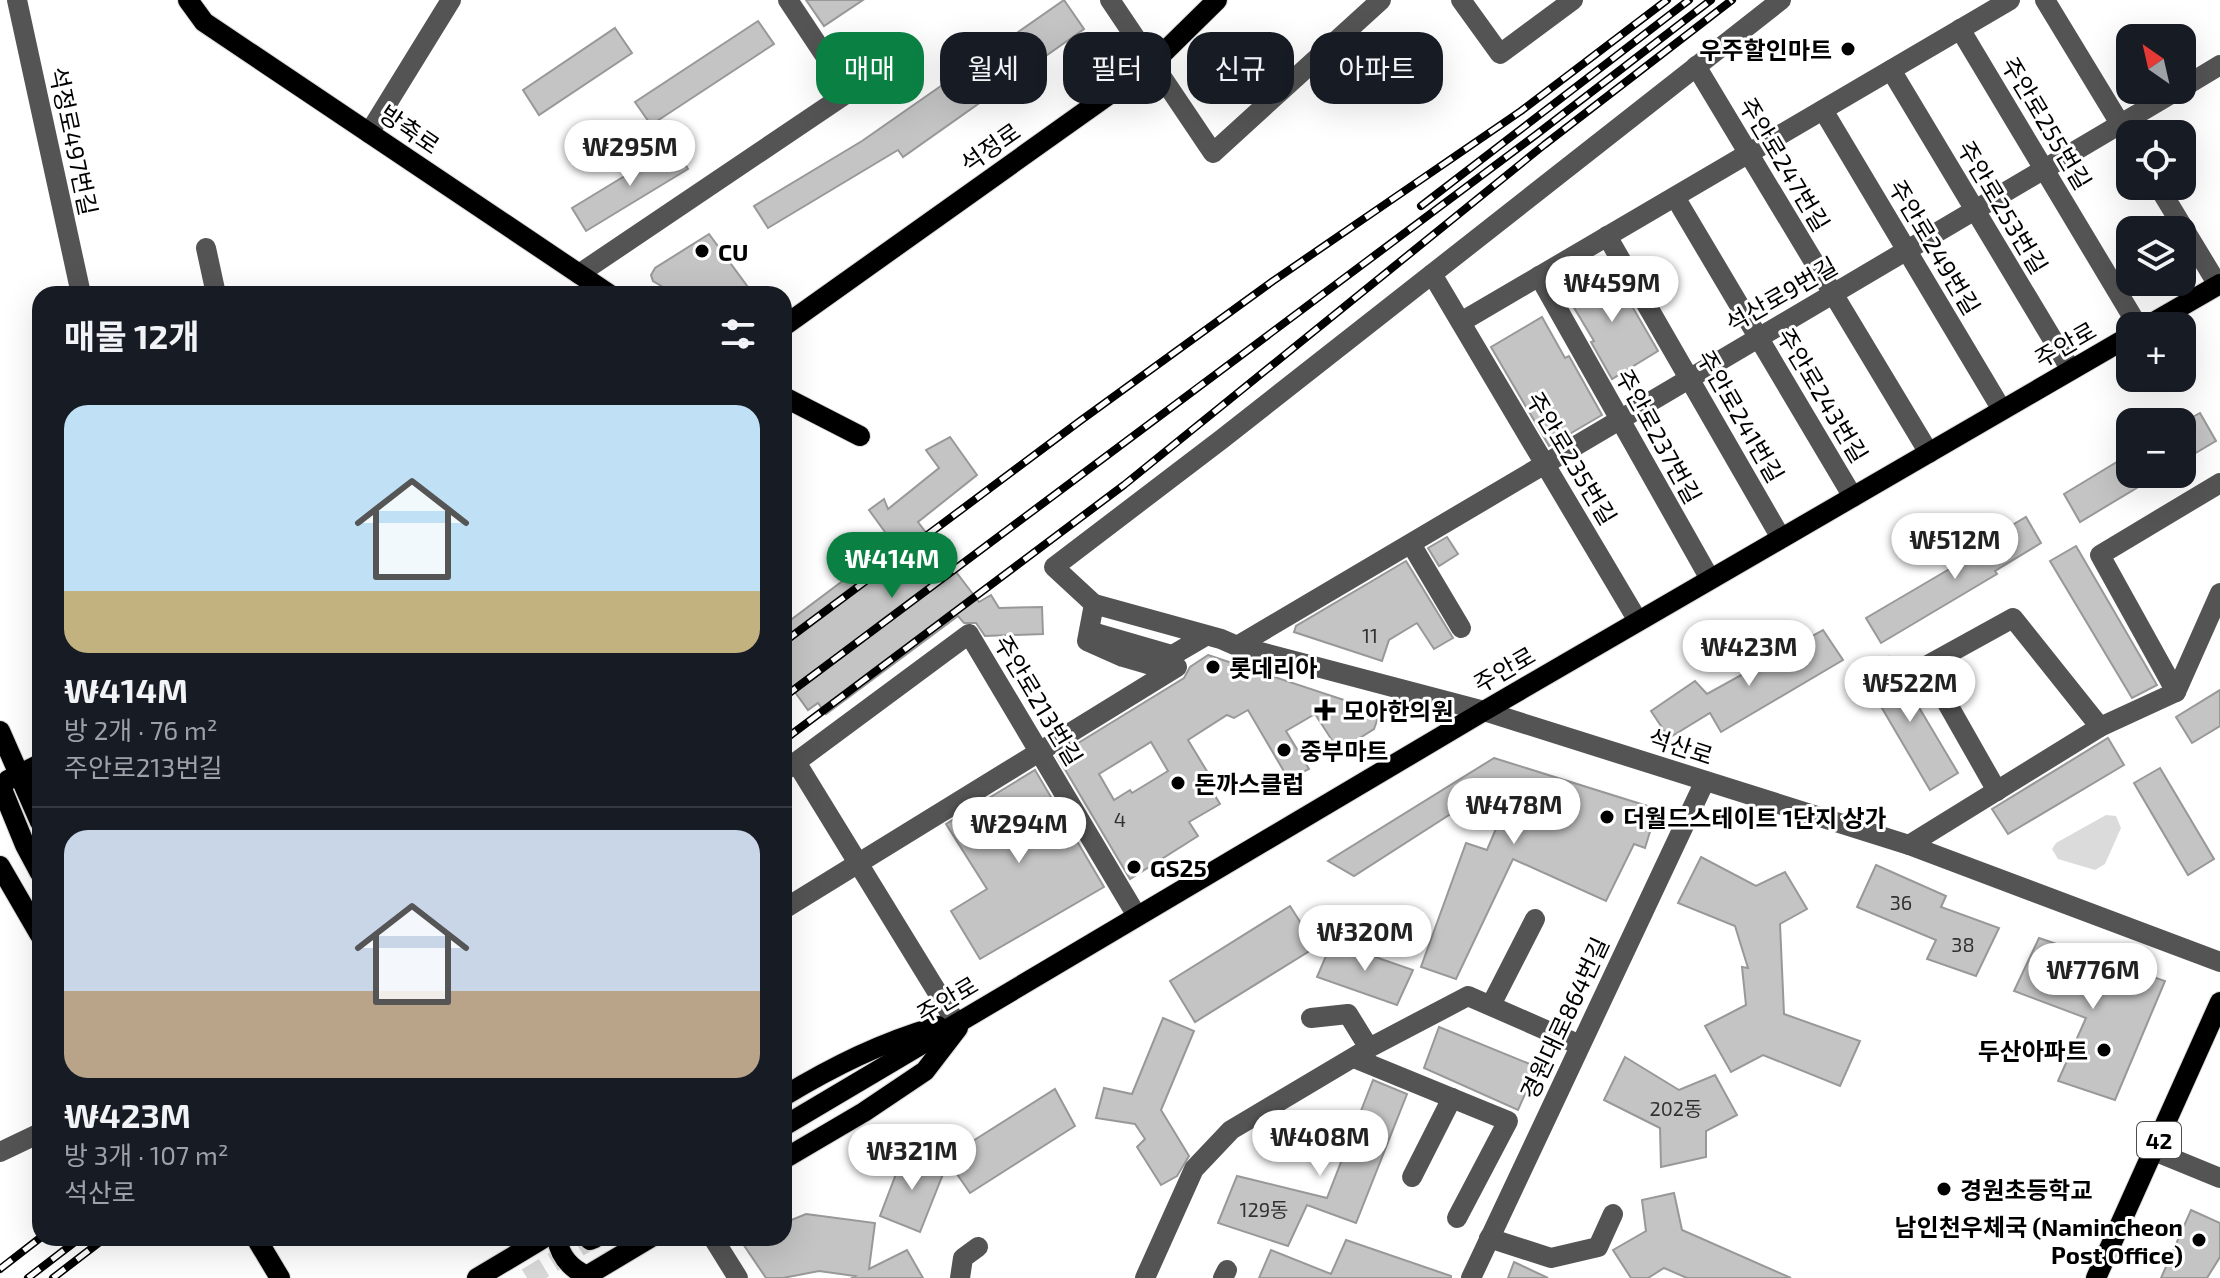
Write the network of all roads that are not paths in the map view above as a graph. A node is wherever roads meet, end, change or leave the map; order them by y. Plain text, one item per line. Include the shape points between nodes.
1 (17, 0) edge
2 (188, 0) edge
3 (451, 0) edge
4 (788, 0) edge
5 (1110, 0) edge
6 (1217, 0) edge
7 (1381, 0) edge
8 (1461, 0) edge
9 (1573, 0) edge
10 (1781, 0) edge
11 (2010, 0) edge
12 (2045, 0) edge
13 (1960, 29) junction
14 (1131, 32) edge
15 (1171, 45) edge
16 (2220, 65) edge
17 (1696, 66) junction
18 (1891, 70) junction
19 (2196, 79) edge
20 (1171, 92) edge
21 (1096, 104) edge
22 (2161, 104) edge
23 (1823, 110) junction
24 (2118, 120) edge
25 (2140, 120) edge
26 (369, 133) junction
27 (2116, 136) edge
28 (1749, 154) junction
29 (2044, 169) junction
30 (1675, 197) junction
31 (2166, 200) edge
32 (1975, 209) junction
33 (1607, 236) junction
34 (206, 248) dead end
35 (1907, 250) junction
36 (579, 274) junction
37 (1432, 274) junction
38 (1539, 276) junction
39 (79, 286) edge
40 (214, 286) edge
41 (597, 286) edge
42 (2218, 288) edge
43 (1833, 293) junction
44 (2130, 312) edge
45 (2173, 312) edge
46 (792, 320) edge
47 (1461, 322) junction
48 (1758, 337) junction
49 (2116, 344) edge
50 (2071, 370) junction
51 (1689, 378) junction
52 (792, 401) edge
53 (2002, 410) junction
54 (1620, 418) junction
55 (860, 436) dead end
56 (1929, 453) junction
57 (1544, 463) junction
58 (2220, 483) edge
59 (1853, 497) junction
60 (1781, 538) junction
61 (1411, 544) junction
62 (1710, 579) junction
63 (2220, 593) edge
64 (1094, 604) junction
65 (1638, 621) junction
66 (1461, 628) dead end
67 (1222, 640) junction
68 (2176, 692) junction
69 (1484, 711) junction
70 (2100, 727) junction
71 (0, 731) edge
72 (1041, 753) junction
73 (792, 765) edge
74 (32, 768) edge
75 (792, 769) edge
76 (6, 781) edge
77 (1705, 781) junction
78 (1997, 791) junction
79 (32, 812) edge
80 (1909, 845) junction
81 (32, 858) edge
82 (858, 864) junction
83 (0, 866) edge
84 (792, 904) edge
85 (1137, 916) junction
86 (1535, 919) dead end
87 (32, 921) edge
88 (2220, 962) edge
89 (2220, 1002) edge
90 (1491, 1005) junction
91 (1311, 1018) dead end
92 (960, 1020) junction
93 (1580, 1045) junction
94 (1362, 1053) junction
95 (792, 1091) edge
96 (1452, 1098) junction
97 (792, 1121) edge
98 (32, 1137) edge
99 (2154, 1151) junction
100 (0, 1152) edge
101 (792, 1154) edge
102 (1412, 1177) dead end
103 (2220, 1178) edge
104 (1613, 1214) dead end
105 (1457, 1218) dead end
106 (1489, 1238) junction
107 (260, 1246) edge
108 (531, 1246) edge
109 (559, 1246) edge
110 (637, 1246) edge
111 (718, 1246) edge
112 (978, 1247) dead end
113 (1155, 1269) edge
114 (585, 1277) edge
115 (280, 1278) edge
116 (477, 1278) edge
117 (738, 1278) edge
118 (960, 1278) edge
119 (1471, 1278) edge
120 (2096, 1278) edge

1 - 39 street, 석정로497번길
2 - 26 main road, 방축로 via 204,22
3 - 26 street
4 - 36 street via 849,92
5 - 14 street
6 - 15 main road, 석정로
7 - 20 street via 1213,153
8 - 9 street via 1500,54
10 - 17 street
11 - 13 street
12 - 24 street
13 - 18 street
13 - 29 street, 주안로255번길
16 - 19 street, 석산로9번길
17 - 28 street, 주안로247번길
17 - 37 street
18 - 23 street
18 - 32 street, 주안로253번길
21 - 46 main road, 석정로
22 - 25 street, 석산로9번길
23 - 28 street
23 - 35 street, 주안로249번길
26 - 36 main road, 방축로
27 - 29 street, 석산로9번길
28 - 30 street
28 - 43 street, 주안로247번길
29 - 32 street, 석산로9번길
29 - 44 street, 주안로255번길
30 - 33 street
30 - 48 street, 주안로243번길
31 - 42 street
32 - 35 street, 석산로9번길
32 - 50 street, 주안로253번길
33 - 38 street
33 - 51 street, 주안로241번길
34 - 40 street
35 - 43 street, 석산로9번길
35 - 53 street, 주안로249번길
36 - 41 main road, 방축로
37 - 47 street, 주안로235번길
37 - 64 street via 1054,567
38 - 47 street
38 - 54 street, 주안로237번길
42 - 45 main road
43 - 48 street, 석산로9번길
43 - 56 street, 주안로247번길
47 - 57 street, 주안로235번길
48 - 51 street, 석산로9번길
48 - 59 street, 주안로243번길
49 - 50 main road, 주안로
50 - 53 main road, 주안로
51 - 54 street, 석산로9번길
51 - 60 street, 주안로241번길
52 - 55 main road
53 - 56 main road, 주안로
54 - 57 street, 석산로9번길
54 - 62 street, 주안로237번길
56 - 59 main road, 주안로
57 - 61 street, 석산로9번길
57 - 65 street, 주안로235번길
58 - 68 street via 2100,555
59 - 60 main road, 주안로
60 - 62 main road, 주안로
61 - 66 street
61 - 67 street, 석산로9번길
62 - 65 main road, 주안로
63 - 68 street
64 - 67 street, 석산로
64 - 67 street via 1087,641 1154,666
65 - 69 main road, 주안로
67 - 69 street, 석산로
67 - 72 street
68 - 70 street
69 - 77 street, 석산로
69 - 85 main road, 주안로
70 - 78 street
70 - 78 street via 2013,618 1926,666
71 - 76 main road
72 - 73 street, 주안로213번길 via 969,634
72 - 82 street
72 - 85 street, 주안로213번길
74 - 76 main road
75 - 82 street
76 - 79 main road
76 - 81 main road
77 - 80 street, 석산로
77 - 93 street, 경원대로864번길
78 - 80 street
80 - 88 street, 석산로
82 - 84 street
82 - 92 street
83 - 87 main road
85 - 92 main road, 주안로
86 - 90 street
89 - 99 main road, 42
90 - 93 street
90 - 94 street via 1468,996
91 - 94 street via 1348,1014
92 - 95 main road via 897,1038
92 - 97 main road, 주안로
92 - 101 main road via 925,1071
93 - 106 street, 경원대로864번길
94 - 96 street
94 - 113 street via 1231,1130 1194,1169
96 - 102 street
96 - 105 street via 1508,1121
98 - 100 street
99 - 103 street
99 - 120 main road, 42
104 - 106 street via 1598,1247 1551,1258
106 - 119 street, 경원대로864번길
107 - 115 main road
108 - 116 main road
109 - 114 main road via 566,1261
110 - 114 main road
111 - 117 street
112 - 118 street via 963,1258

